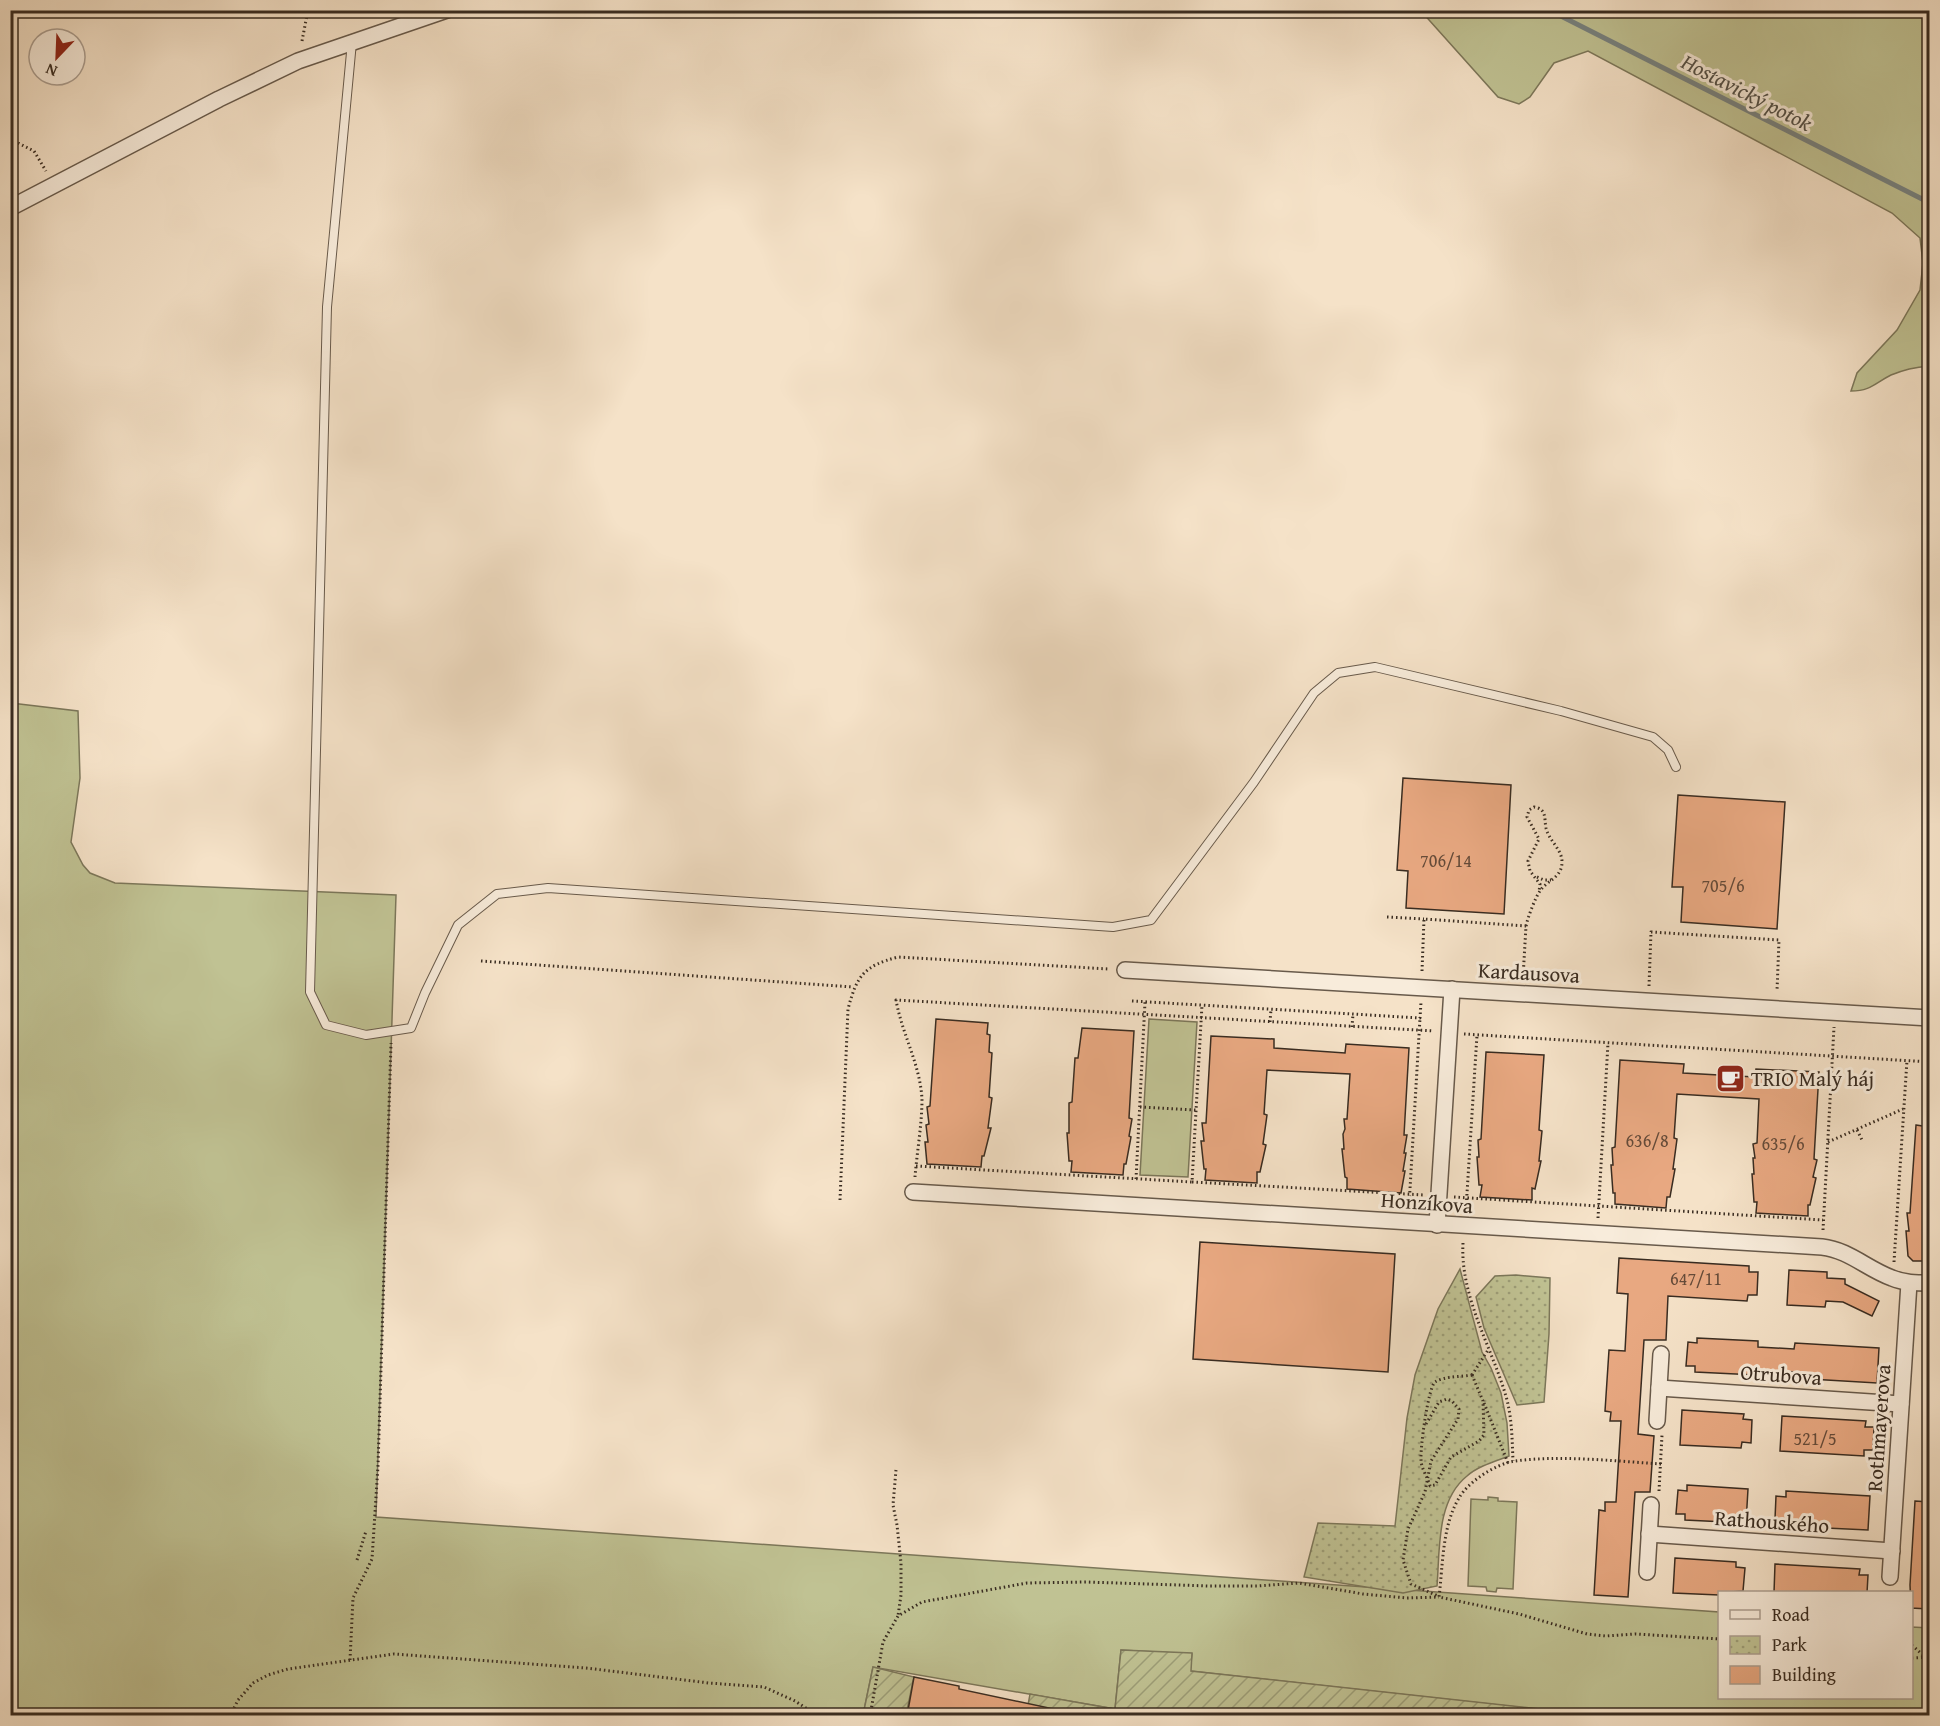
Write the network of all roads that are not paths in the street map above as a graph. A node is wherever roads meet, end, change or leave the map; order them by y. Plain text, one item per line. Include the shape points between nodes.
1 (447, 10) edge
2 (352, 42) junction
3 (10, 208) edge
4 (1676, 767) dead end
5 (1125, 970) road end
6 (1452, 989) junction
7 (1929, 1018) edge
8 (913, 1192) road end
9 (1437, 1225) junction
10 (1909, 1283) junction
11 (1929, 1283) edge
12 (1661, 1354) dead end
13 (1659, 1388) junction
14 (1901, 1404) junction
15 (1657, 1421) road end
16 (1651, 1505) road end
17 (1649, 1534) junction
18 (1892, 1551) junction
19 (1647, 1572) dead end
20 (1890, 1577) dead end

1 - 2 street
2 - 3 street via 298,61
2 - 4 lane via 327,307 310,992 326,1025 366,1035 411,1028 458,925 497,894 548,888 1113,927 1151,920 1254,782 1314,693 1338,673 1375,667 1641,733 1653,737 1668,750
5 - 6 street, Kardausova
6 - 7 street, Kardausova
6 - 9 street
8 - 9 street, Honzíkova
9 - 10 street, Honzíkova via 1833,1248 1893,1279
10 - 11 street, Honzíkova
10 - 14 street, Rothmayerova
12 - 13 street
13 - 14 street, Otrubova
13 - 15 street
14 - 18 street, Rothmayerova
16 - 17 street
17 - 18 street, Rathouského
17 - 19 street
18 - 20 street, Rothmayerova

